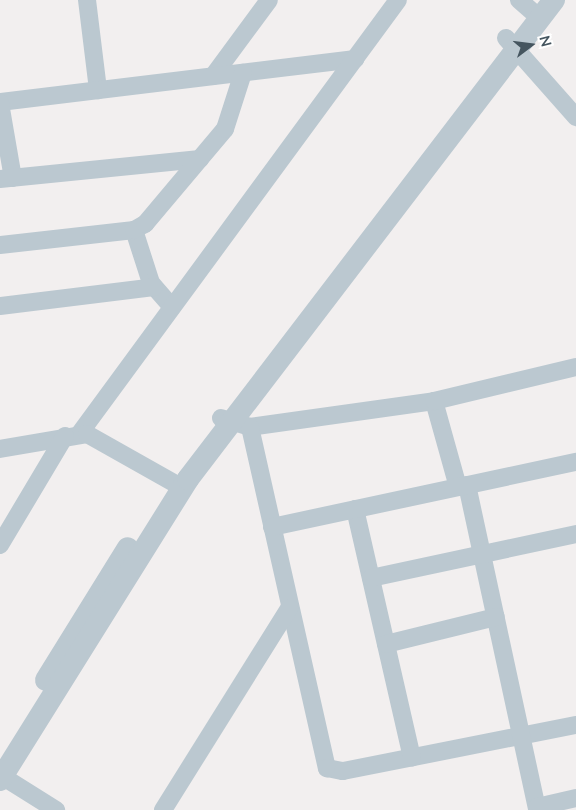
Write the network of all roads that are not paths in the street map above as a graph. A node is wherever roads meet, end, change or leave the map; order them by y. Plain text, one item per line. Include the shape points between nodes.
1 (87, 0) edge
2 (269, 0) edge
3 (398, 0) edge
4 (554, 0) edge
5 (531, 6) edge
6 (511, 42) junction
7 (354, 59) junction
8 (243, 72) junction
9 (213, 76) junction
10 (98, 90) junction
11 (0, 103) edge
12 (576, 117) edge
13 (200, 159) junction
14 (6, 178) edge
15 (134, 230) junction
16 (0, 245) edge
17 (154, 287) junction
18 (0, 306) edge
19 (172, 308) junction
20 (576, 367) edge
21 (434, 400) junction
22 (234, 422) junction
23 (72, 435) junction
24 (0, 449) edge
25 (576, 462) edge
26 (178, 485) junction
27 (463, 486) junction
28 (355, 509) junction
29 (272, 527) junction
30 (576, 534) edge
31 (0, 545) edge
32 (484, 554) junction
33 (371, 578) junction
34 (289, 608) junction
35 (496, 617) junction
36 (386, 644) junction
37 (576, 725) edge
38 (520, 736) junction
39 (412, 758) junction
40 (1, 771) edge
41 (576, 798) edge
42 (537, 809) edge
43 (56, 810) edge
44 (163, 810) edge

1 - 10 street
2 - 9 street
3 - 7 street
4 - 5 street
5 - 6 street
6 - 12 street
6 - 22 street
7 - 8 street
7 - 19 street
8 - 9 street
8 - 13 street via 228,123
9 - 10 street
10 - 11 street
11 - 14 street
13 - 14 street
13 - 15 street via 145,224
15 - 16 street
15 - 17 street
17 - 18 street
17 - 19 street
19 - 23 street
20 - 21 street
21 - 22 street
21 - 27 street
22 - 26 street
22 - 29 street
23 - 24 street
23 - 26 street
23 - 31 street
25 - 27 street
26 - 40 street via 84,614
27 - 28 street
27 - 32 street
28 - 29 street
28 - 33 street
29 - 34 street
30 - 32 street
32 - 33 street
32 - 35 street
33 - 36 street
34 - 39 street via 327,768 343,771
34 - 44 street
35 - 36 street
35 - 38 street
36 - 39 street
37 - 38 street
38 - 39 street
38 - 42 street
40 - 43 street
41 - 42 street

